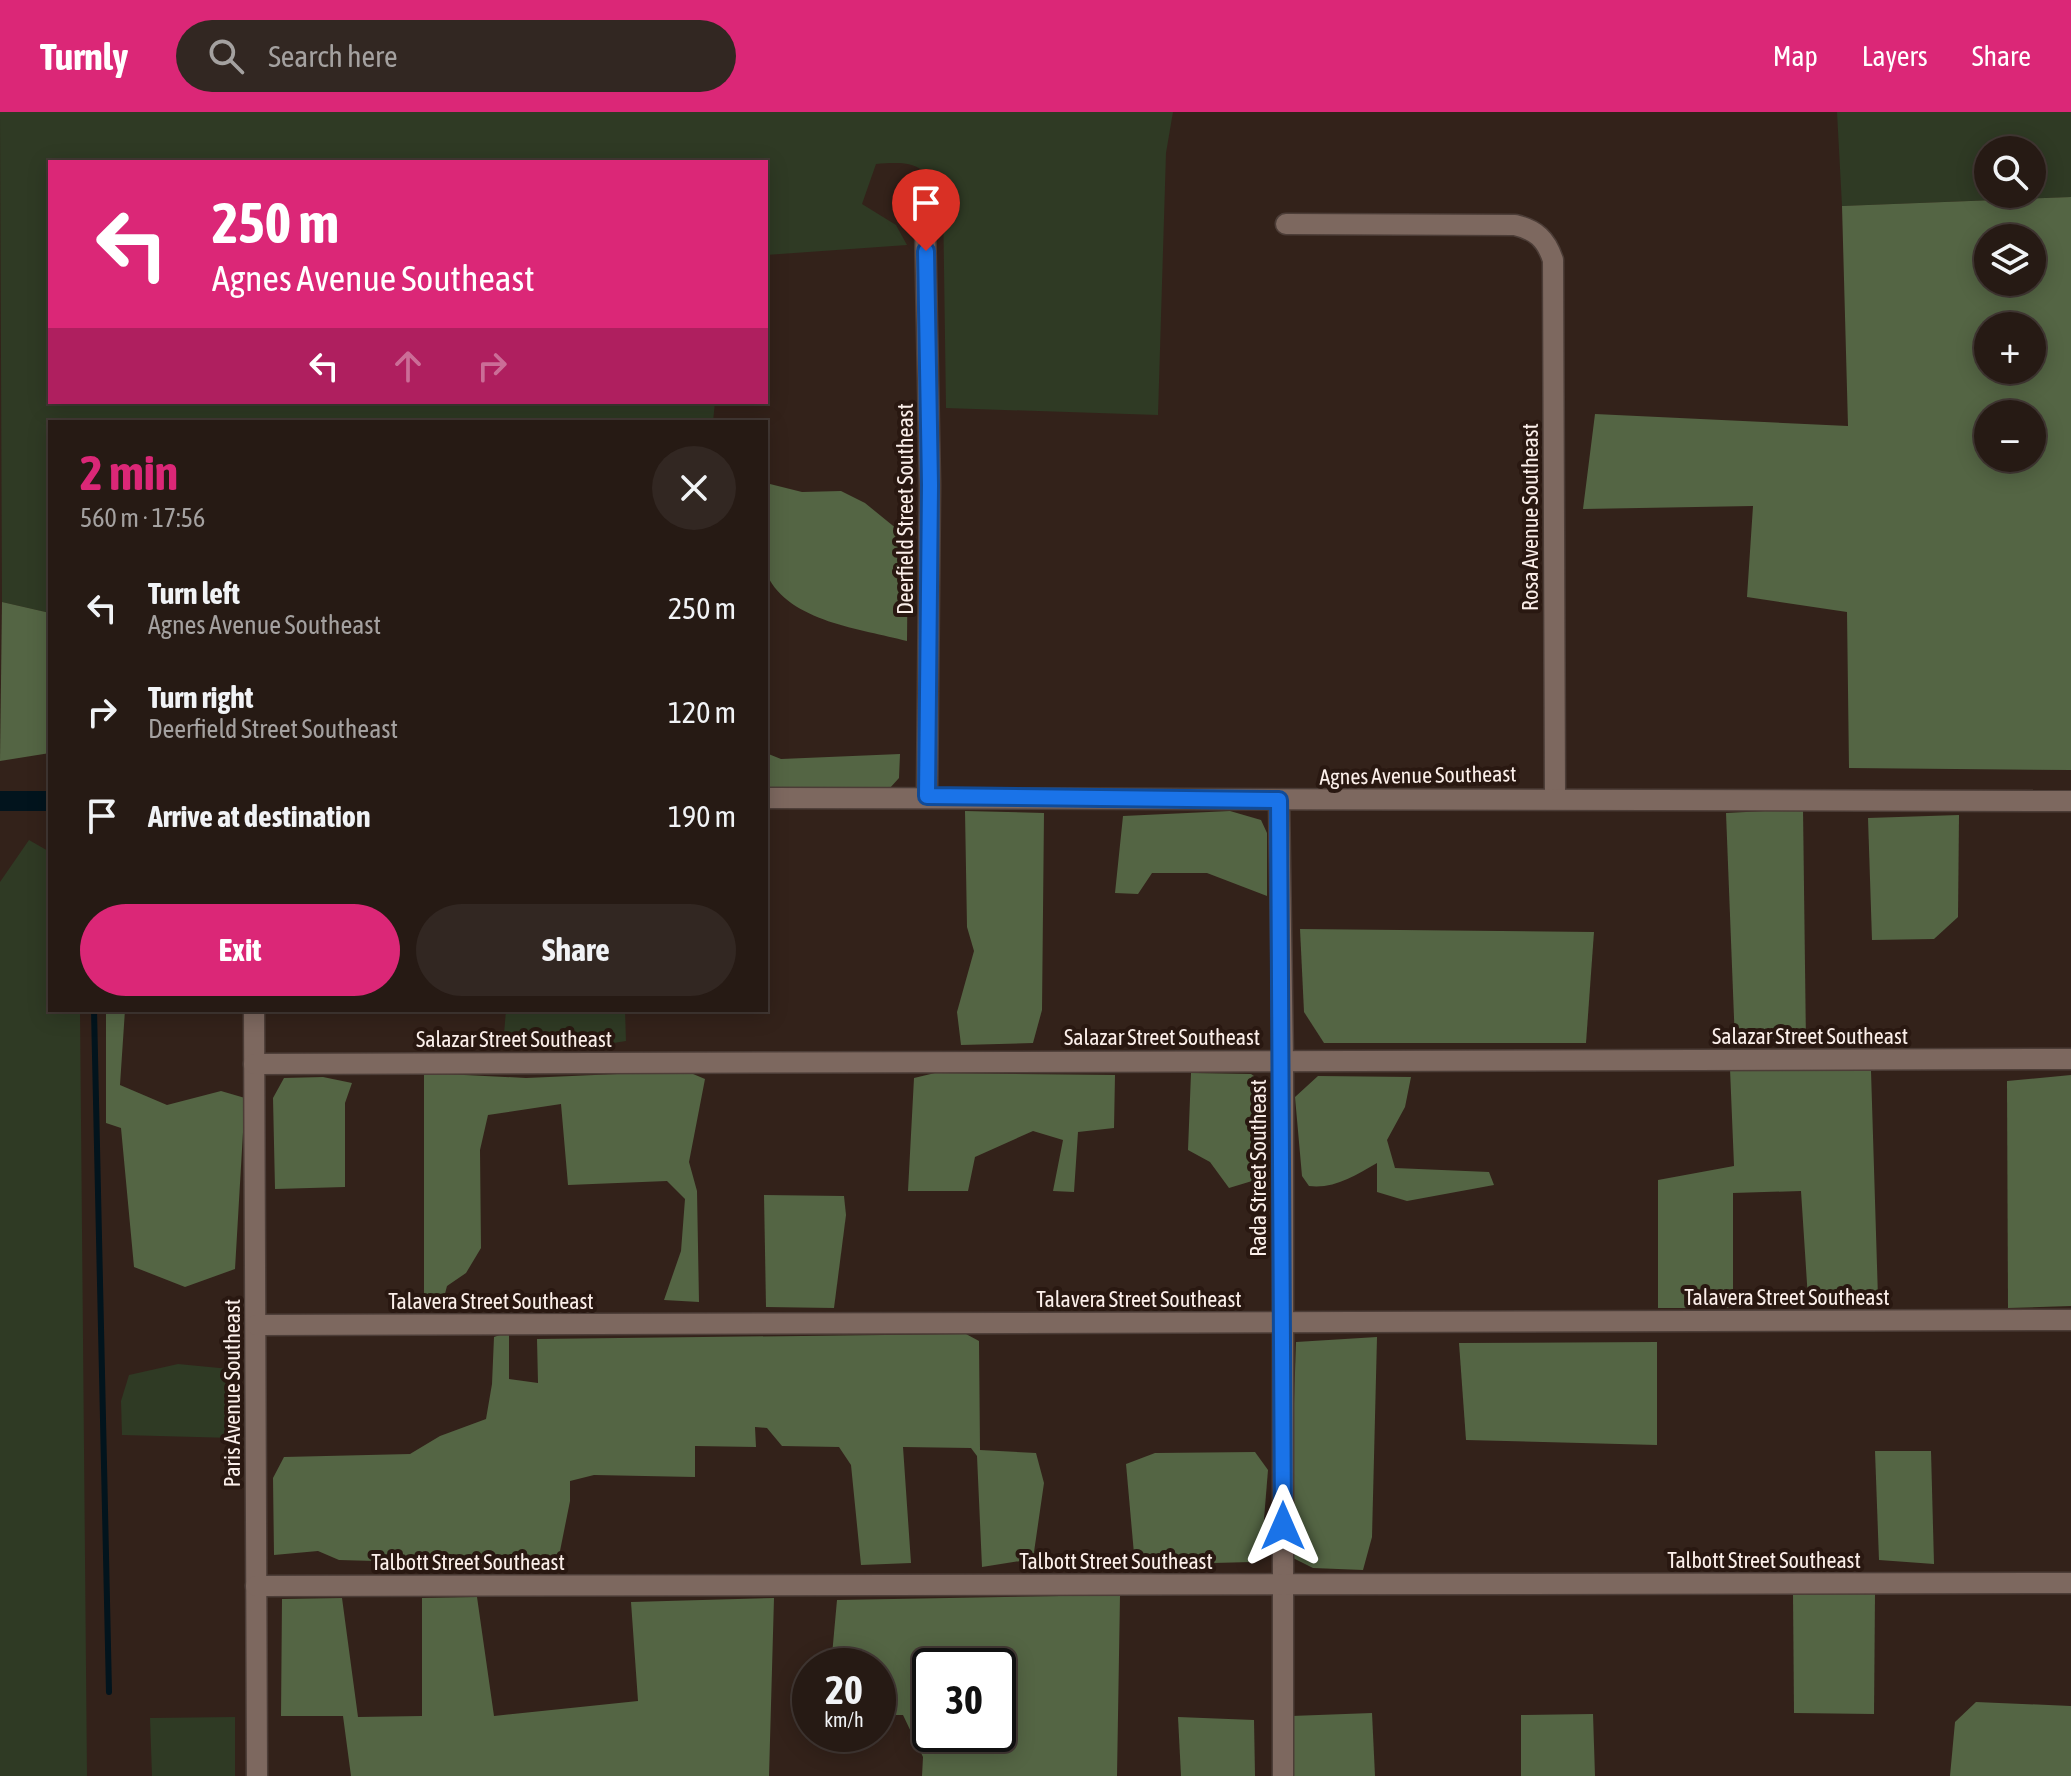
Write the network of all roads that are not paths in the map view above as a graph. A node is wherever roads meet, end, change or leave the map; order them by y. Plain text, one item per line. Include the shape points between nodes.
1 (925, 223) dead end
2 (1286, 224) dead end
3 (927, 796) junction
4 (1555, 797) junction
5 (768, 798) edge
6 (1279, 800) junction
7 (2071, 801) edge
8 (254, 1012) edge
9 (2071, 1059) edge
10 (1283, 1061) junction
11 (254, 1064) junction
12 (2071, 1320) edge
13 (1282, 1323) junction
14 (256, 1325) junction
15 (2071, 1583) edge
16 (1283, 1584) junction
17 (256, 1586) junction
18 (257, 1776) edge
19 (1283, 1776) edge

1 - 3 street, Deerfield Street Southeast via 930,470
2 - 4 street, Rosa Avenue Southeast via 1515,225 1530,228 1543,239 1553,260
3 - 5 street, Agnes Avenue Southeast
3 - 6 street, Agnes Avenue Southeast
4 - 6 street, Agnes Avenue Southeast
4 - 7 street, Agnes Avenue Southeast
6 - 10 street, Rada Street Southeast
8 - 11 street, Paris Avenue Southeast
9 - 10 street, Salazar Street Southeast
10 - 11 street, Salazar Street Southeast
10 - 13 street, Rada Street Southeast
11 - 14 street, Paris Avenue Southeast
12 - 13 street, Talavera Street Southeast
13 - 14 street, Talavera Street Southeast
13 - 16 street, Rada Street Southeast
14 - 17 street, Paris Avenue Southeast
15 - 16 street, Talbott Street Southeast
16 - 17 street, Talbott Street Southeast
16 - 19 street, Rada Street Southeast
17 - 18 street, Paris Avenue Southeast

